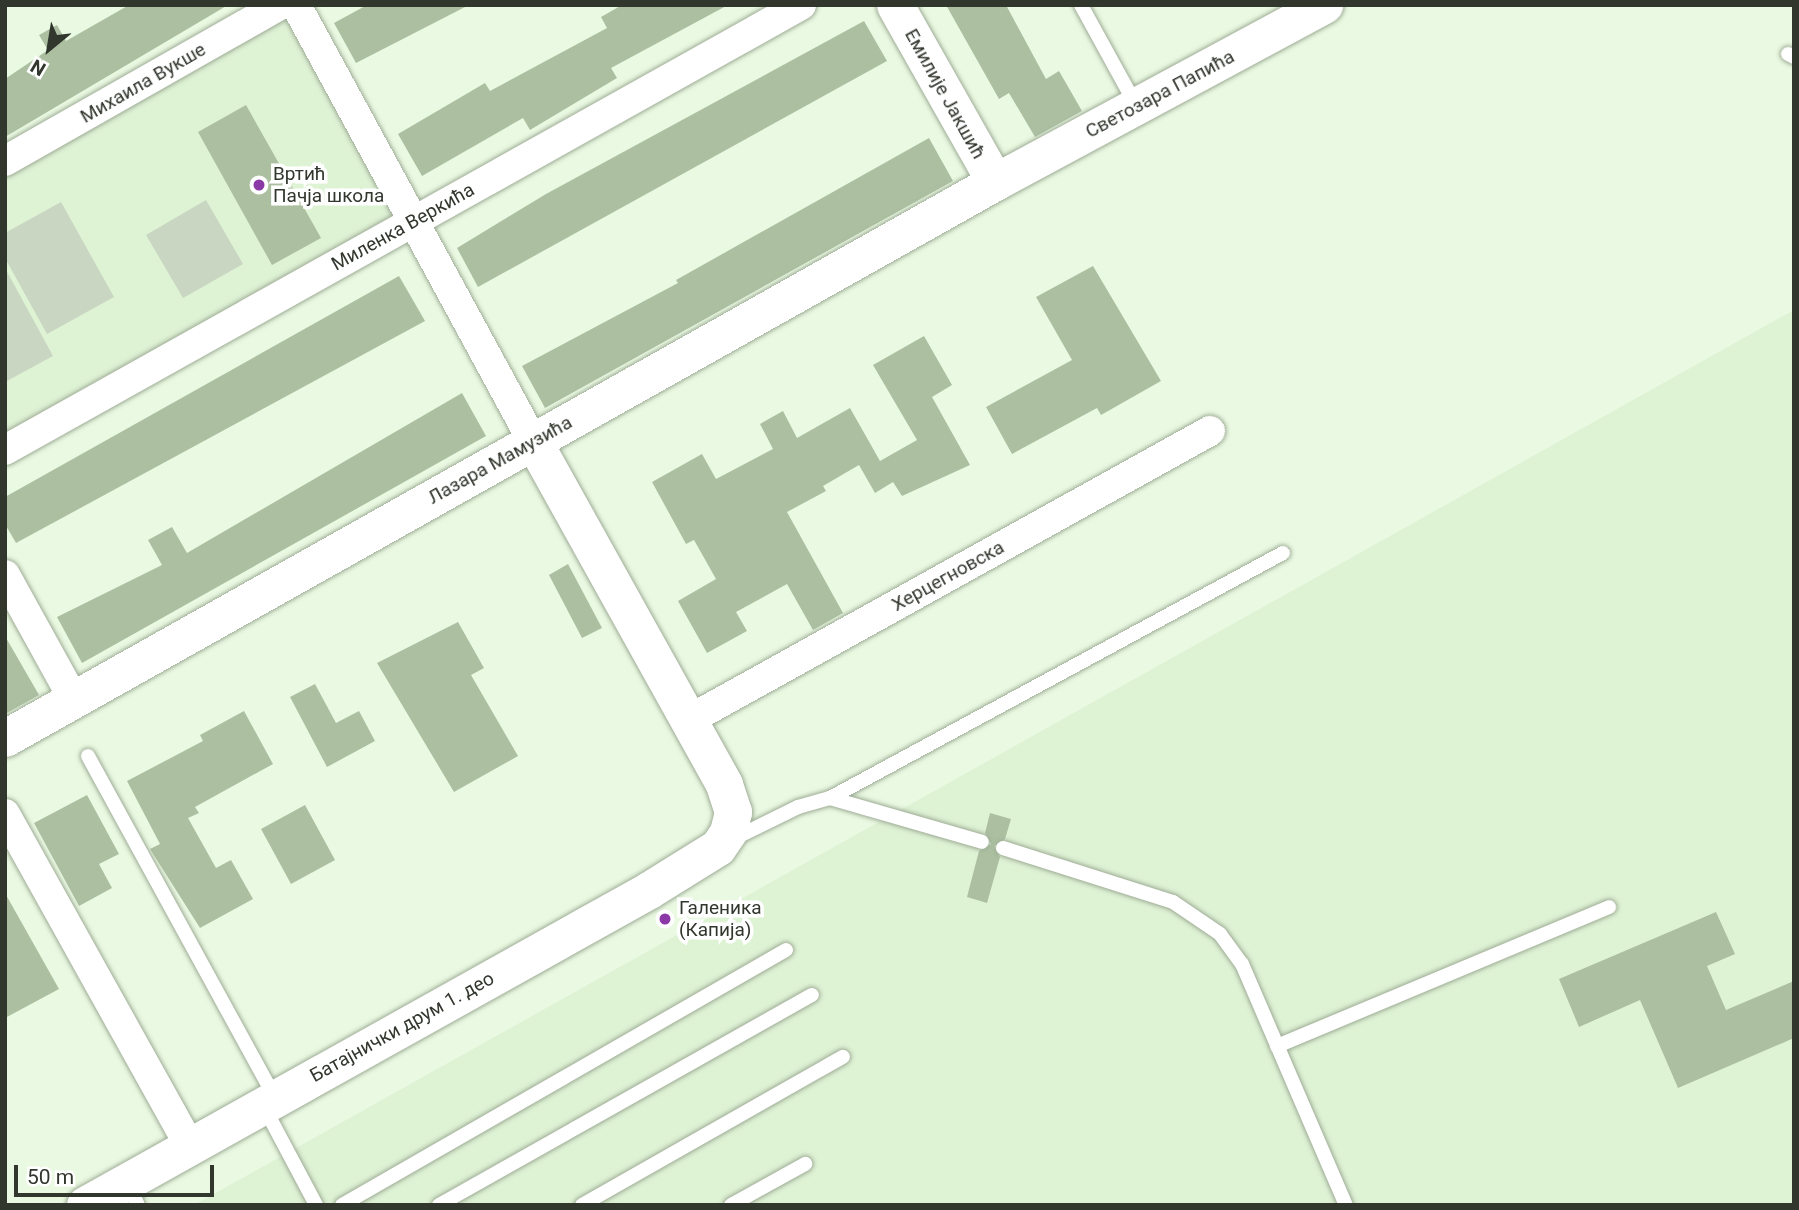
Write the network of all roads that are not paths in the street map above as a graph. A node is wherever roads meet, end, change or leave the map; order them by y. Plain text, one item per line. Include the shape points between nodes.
1 (280, 5) edge
2 (296, 5) edge
3 (801, 5) edge
4 (895, 5) edge
5 (1081, 5) edge
6 (1324, 5) edge
7 (1136, 107) junction
8 (5, 161) edge
9 (995, 183) junction
10 (414, 220) junction
11 (1209, 431) dead end
12 (533, 441) junction
13 (5, 450) edge
14 (1283, 553) dead end
15 (5, 575) edge
16 (74, 699) junction
17 (687, 721) junction
18 (5, 738) edge
19 (88, 756) dead end
20 (830, 798) junction
21 (5, 814) edge
22 (982, 842) dead end
23 (718, 847) junction
24 (1003, 848) dead end
25 (1609, 907) dead end
26 (786, 950) dead end
27 (812, 995) dead end
28 (1278, 1046) junction
29 (843, 1057) dead end
30 (269, 1102) junction
31 (189, 1145) junction
32 (806, 1164) dead end
33 (133, 1193) edge
34 (85, 1205) edge
35 (316, 1205) edge
36 (342, 1205) edge
37 (439, 1205) edge
38 (582, 1205) edge
39 (731, 1205) edge
40 (1346, 1205) edge

1 - 8 street, Михаила Вукше
2 - 10 street
3 - 10 street, Миленка Веркића
4 - 9 street, Емилије Јакшић
5 - 7 lane
6 - 7 street, Светозара Папића
7 - 9 street, Светозара Папића
9 - 12 street, Лазара Мамузића
10 - 12 street
10 - 13 street, Миленка Веркића
11 - 17 street, Херцегновска
12 - 16 street, Лазара Мамузића
12 - 17 street
14 - 20 lane
15 - 16 street
16 - 18 street, Лазара Мамузића
17 - 23 street via 731,803 732,822
19 - 30 lane
20 - 22 lane
20 - 23 lane via 798,807
21 - 31 street
23 - 30 street, Батајнички друм 1. део
24 - 28 lane via 1173,902 1198,916 1234,951
25 - 28 lane
26 - 36 lane
27 - 37 lane
28 - 40 lane
29 - 38 lane
30 - 31 street, Батајнички друм 1. део
30 - 35 lane
31 - 33 street, Батајнички друм 1. део
32 - 39 lane
33 - 34 street, Батајнички друм 1. део

